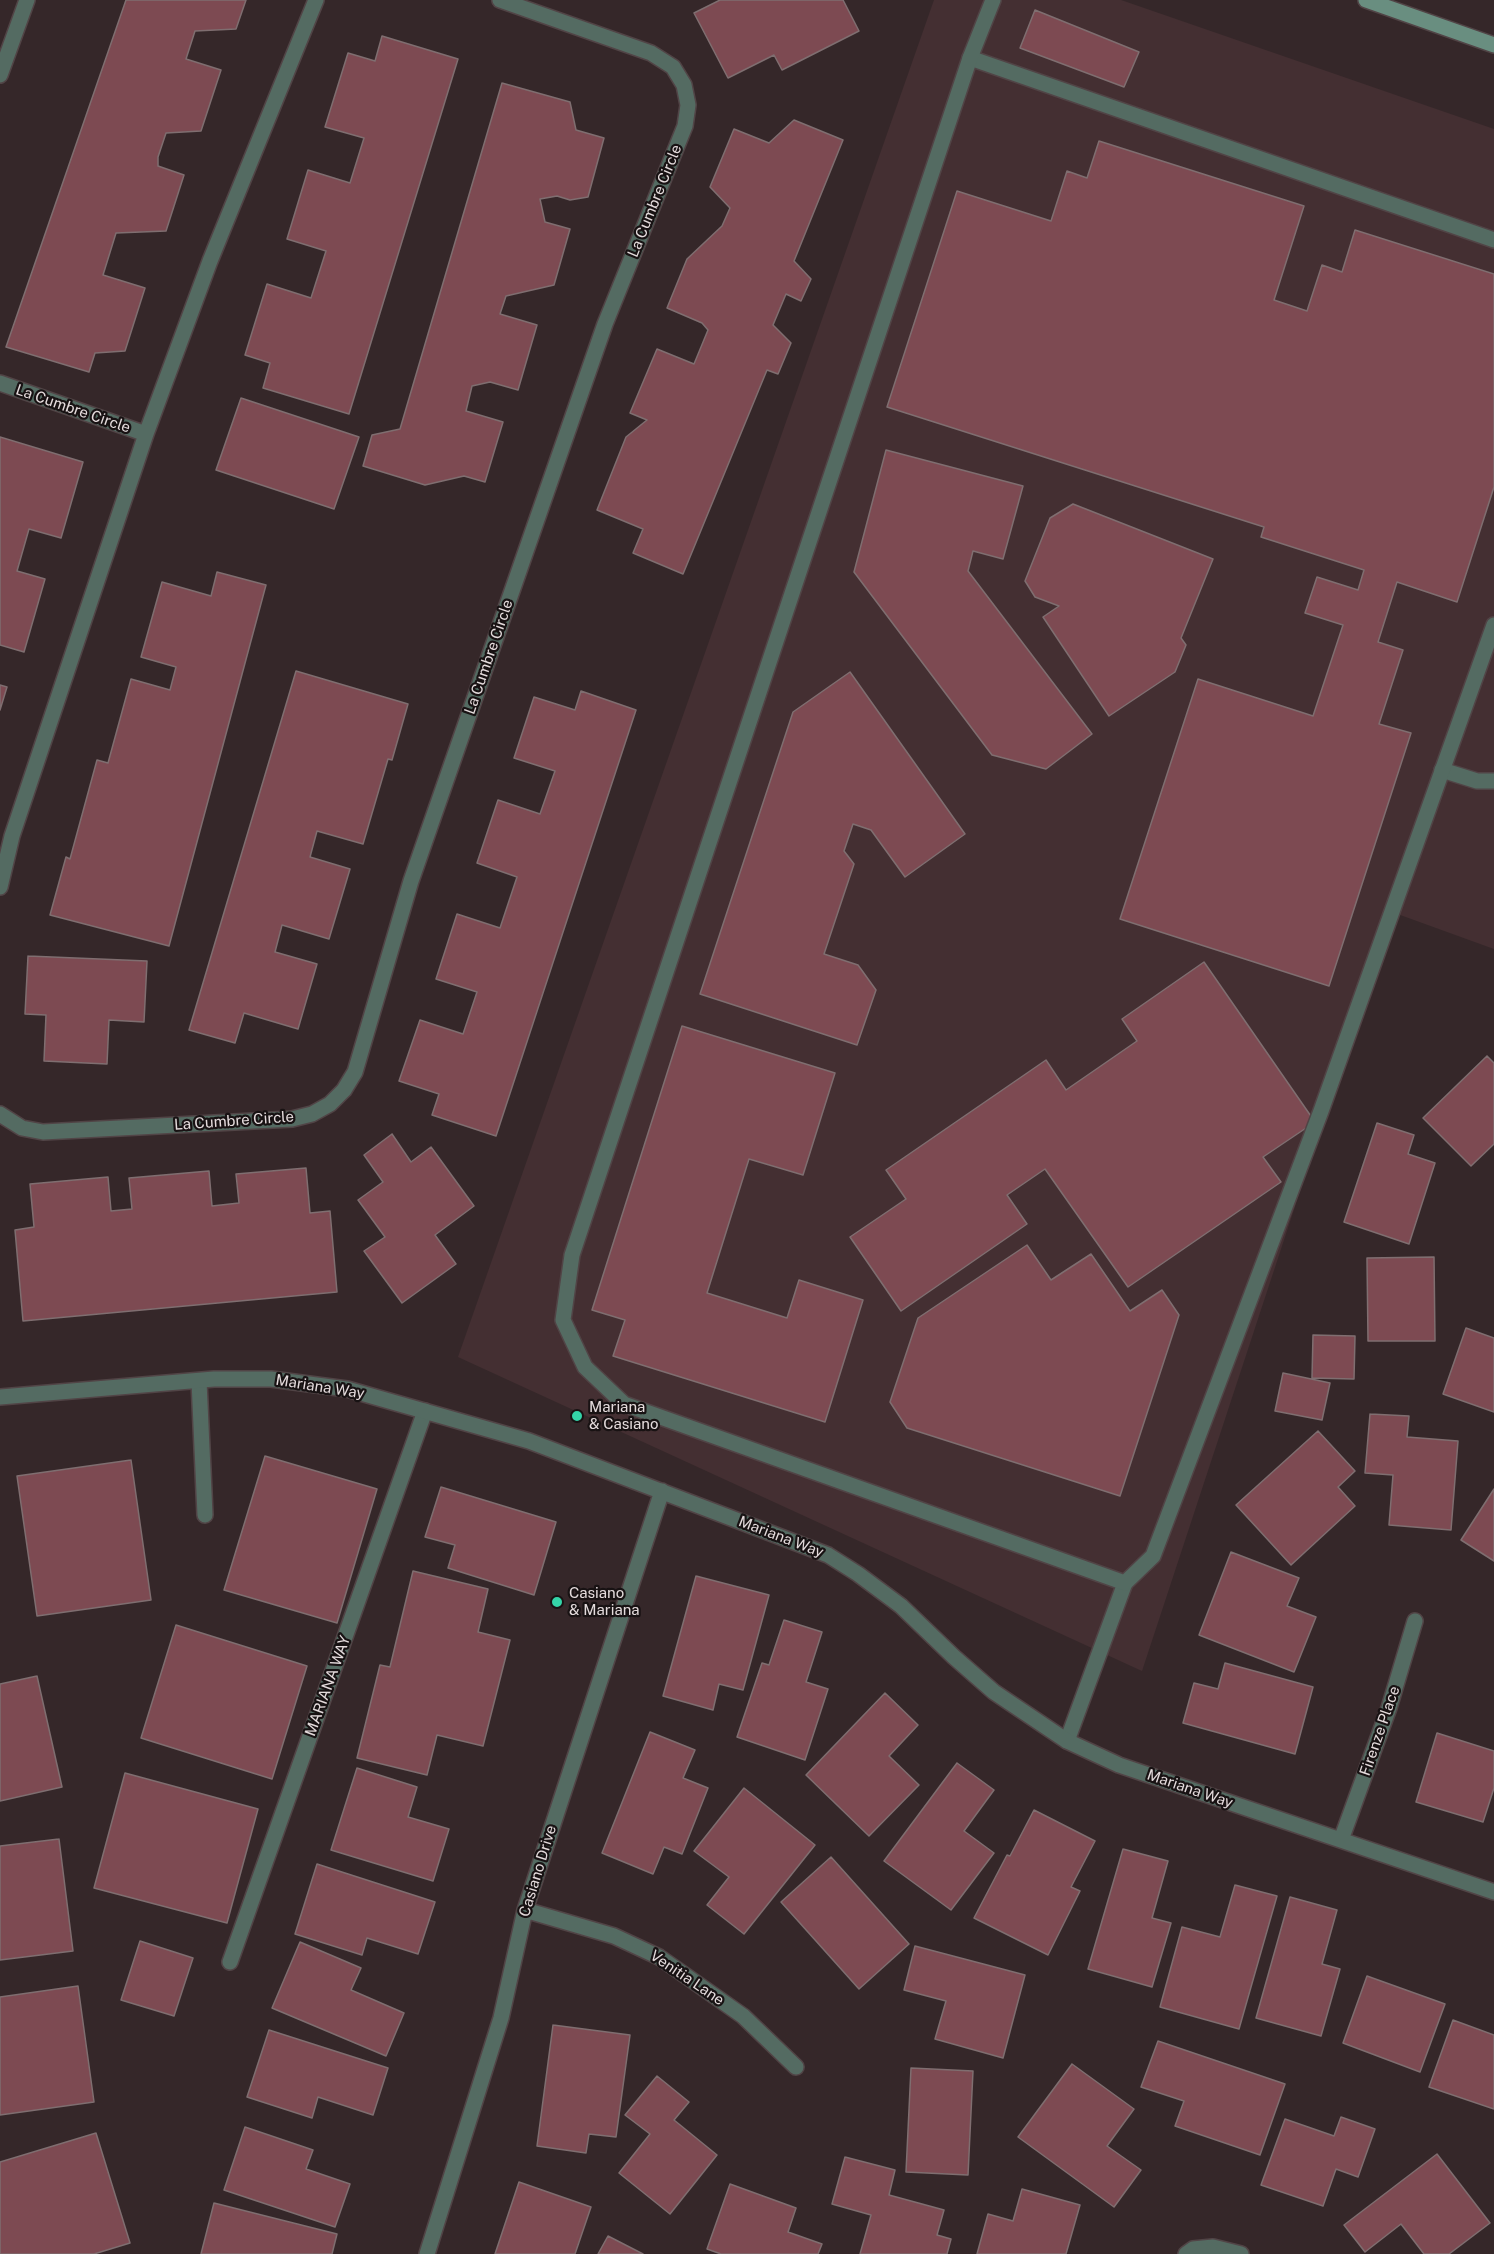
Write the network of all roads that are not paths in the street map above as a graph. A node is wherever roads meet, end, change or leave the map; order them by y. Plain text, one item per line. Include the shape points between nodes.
1 (27, 0) edge
2 (316, 0) edge
3 (500, 0) edge
4 (993, 0) edge
5 (1366, 0) edge
6 (1494, 45) edge
7 (970, 58) junction
8 (0, 75) edge
9 (1494, 240) edge
10 (0, 383) edge
11 (146, 434) junction
12 (1494, 625) edge
13 (1442, 770) junction
14 (1494, 781) edge
15 (0, 887) edge
16 (0, 1114) edge
17 (199, 1381) junction
18 (0, 1397) edge
19 (425, 1411) junction
20 (662, 1491) junction
21 (205, 1515) dead end
22 (1125, 1583) junction
23 (1415, 1621) dead end
24 (1067, 1741) junction
25 (1341, 1840) junction
26 (1494, 1892) edge
27 (525, 1910) junction
28 (230, 1962) dead end
29 (796, 2067) dead end
30 (427, 2254) edge
31 (1186, 2254) edge
32 (1241, 2254) edge

1 - 8 street
2 - 11 street, La Cumbre Circle via 210,261
3 - 16 street, La Cumbre Circle via 651,53 672,67 684,85 688,105 685,126 604,324 411,881 355,1072 330,1104 292,1119 43,1132 22,1128
4 - 7 street
5 - 6 street
7 - 9 street
7 - 22 street via 572,1255 563,1320 585,1367 624,1404
10 - 11 street, La Cumbre Circle
11 - 15 street, La Cumbre Circle via 12,836
12 - 13 street
13 - 14 street via 1477,781
13 - 22 street via 1321,1111 1153,1556
17 - 18 street, Mariana Way
17 - 19 street, Mariana Way via 271,1379 347,1389
17 - 21 street
19 - 20 street, Mariana Way via 529,1441
19 - 28 street, MARIANA WAY
20 - 24 street, Mariana Way via 828,1555 901,1606 994,1692
20 - 27 street, Casiano Drive
22 - 24 street
23 - 25 street, Firenze Place
24 - 25 street, Mariana Way via 1119,1764
25 - 26 street, Mariana Way
27 - 29 street, Venitia Lane via 614,1936 659,1957 743,2016
27 - 30 street, Casiano Drive via 501,2018
31 - 32 street via 1213,2247

